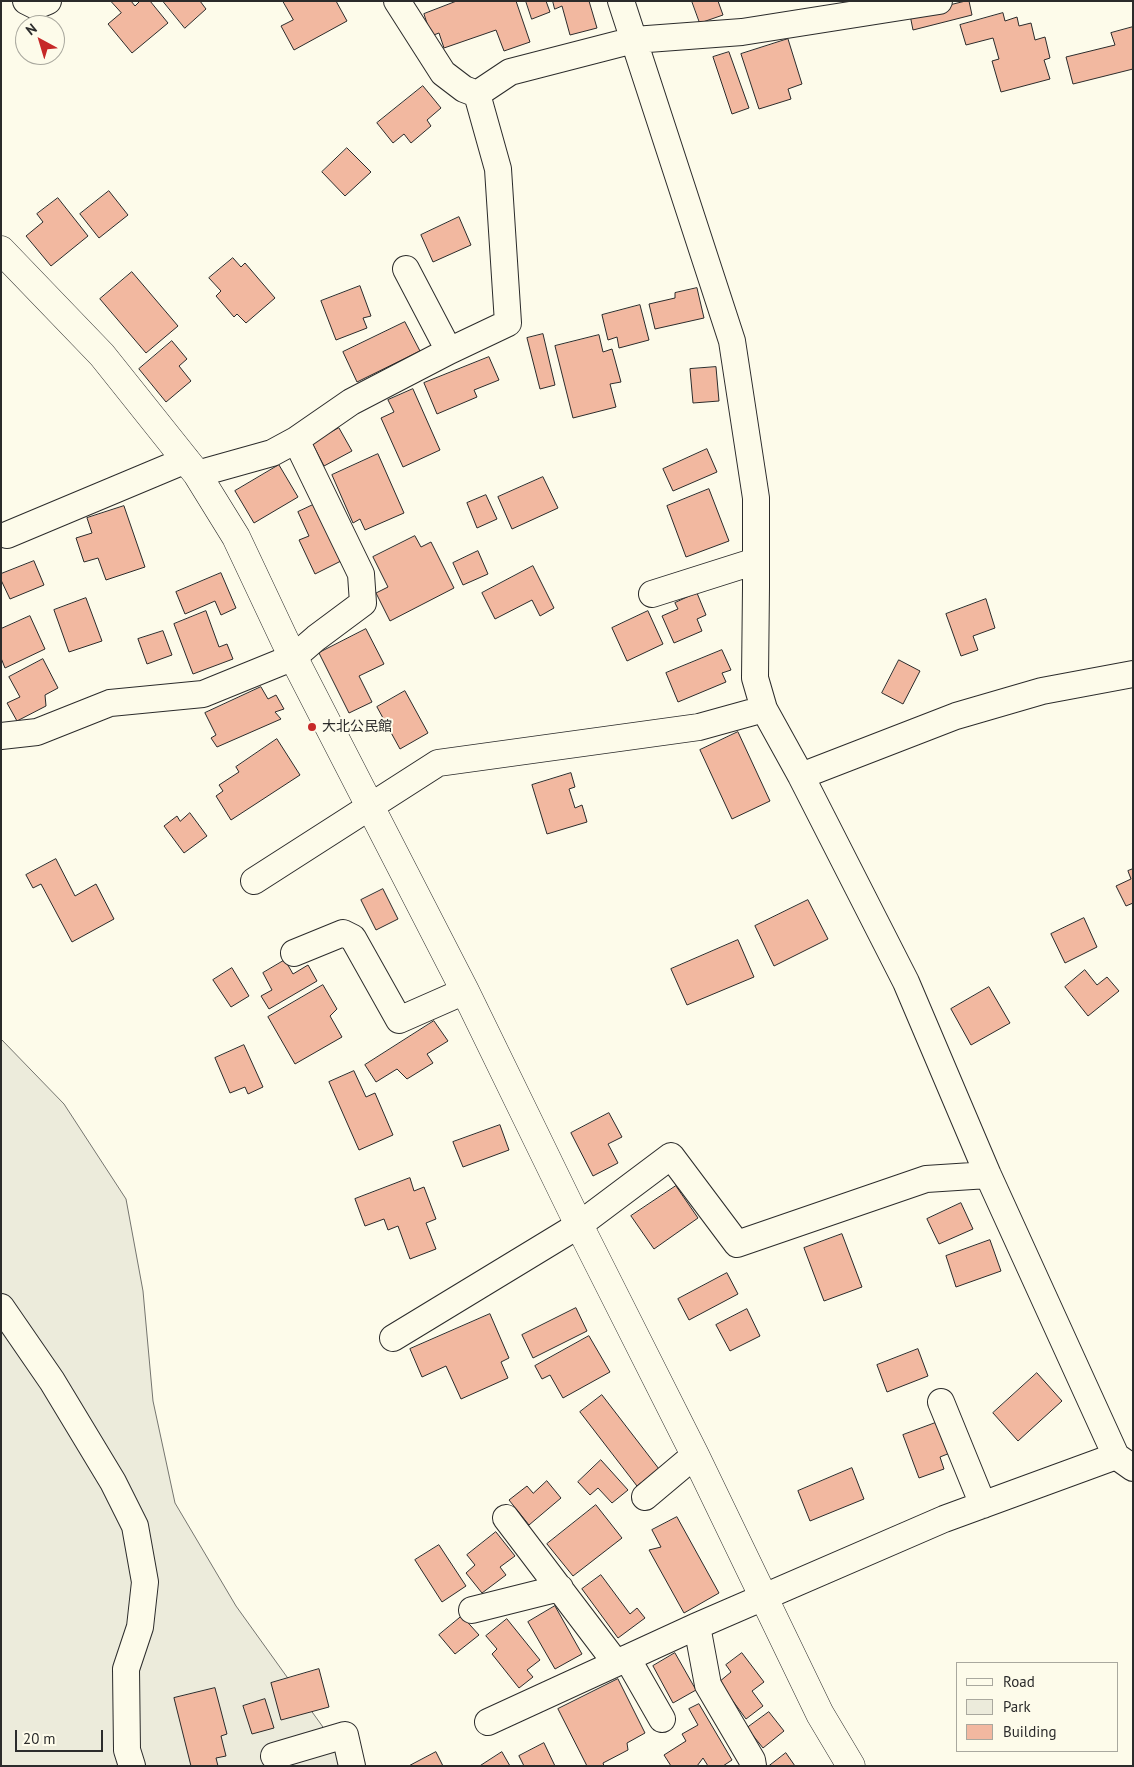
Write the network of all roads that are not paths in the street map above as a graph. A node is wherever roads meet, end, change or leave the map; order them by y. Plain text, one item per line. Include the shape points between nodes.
1 (26, 1) edge
2 (48, 1) edge
3 (397, 1) edge
4 (621, 1) edge
5 (939, 1) edge
6 (634, 40) junction
7 (477, 94) junction
8 (1, 250) edge
9 (406, 269) dead end
10 (448, 351) junction
11 (296, 440) junction
12 (191, 467) junction
13 (7, 535) dead end
14 (756, 561) junction
15 (652, 594) dead end
16 (294, 657) junction
17 (1133, 674) edge
18 (764, 709) junction
19 (1, 736) edge
20 (801, 776) junction
21 (371, 806) junction
22 (254, 881) dead end
23 (294, 953) dead end
24 (465, 991) junction
25 (988, 1175) junction
26 (579, 1225) junction
27 (1, 1307) edge
28 (393, 1338) dead end
29 (941, 1402) dead end
30 (695, 1455) junction
31 (1124, 1462) edge
32 (645, 1497) dead end
33 (983, 1505) junction
34 (506, 1518) dead end
35 (560, 1588) junction
36 (764, 1597) junction
37 (472, 1610) dead end
38 (697, 1626) junction
39 (622, 1660) junction
40 (662, 1719) dead end
41 (488, 1722) dead end
42 (274, 1756) dead end
43 (132, 1766) edge
44 (352, 1766) edge
45 (753, 1766) edge
46 (850, 1766) edge

1 - 2 street via 36,6
3 - 7 street via 443,73
4 - 6 street
5 - 6 street via 742,32
6 - 7 street via 510,72
6 - 14 street via 732,341 756,498
7 - 10 street via 498,169 508,323
8 - 12 street via 102,355
9 - 10 street
10 - 11 street via 351,402
11 - 12 street via 272,453
11 - 16 street via 360,574 363,603
12 - 13 street
12 - 16 street via 236,537
14 - 15 street
14 - 18 street via 755,678
16 - 19 street via 203,694 110,703 37,732
16 - 21 street
17 - 20 street via 1042,691 956,716
18 - 20 street
18 - 21 street via 699,726 438,763
20 - 25 street via 906,982
21 - 22 street
21 - 24 street
23 - 24 street via 343,934 354,938 399,1020
24 - 26 street
25 - 26 street via 926,1180 737,1244 671,1156
25 - 31 street
26 - 28 street
26 - 30 street
27 - 43 street via 52,1381 113,1482 135,1526 145,1582 140,1627 126,1669 127,1750
29 - 33 street
30 - 32 street
30 - 36 street
31 - 33 street
33 - 36 street
34 - 35 street
35 - 37 street
35 - 39 street
36 - 38 street
36 - 46 street via 820,1714
38 - 39 street
38 - 45 street via 708,1685
39 - 40 street
39 - 41 street
42 - 44 street via 345,1735

